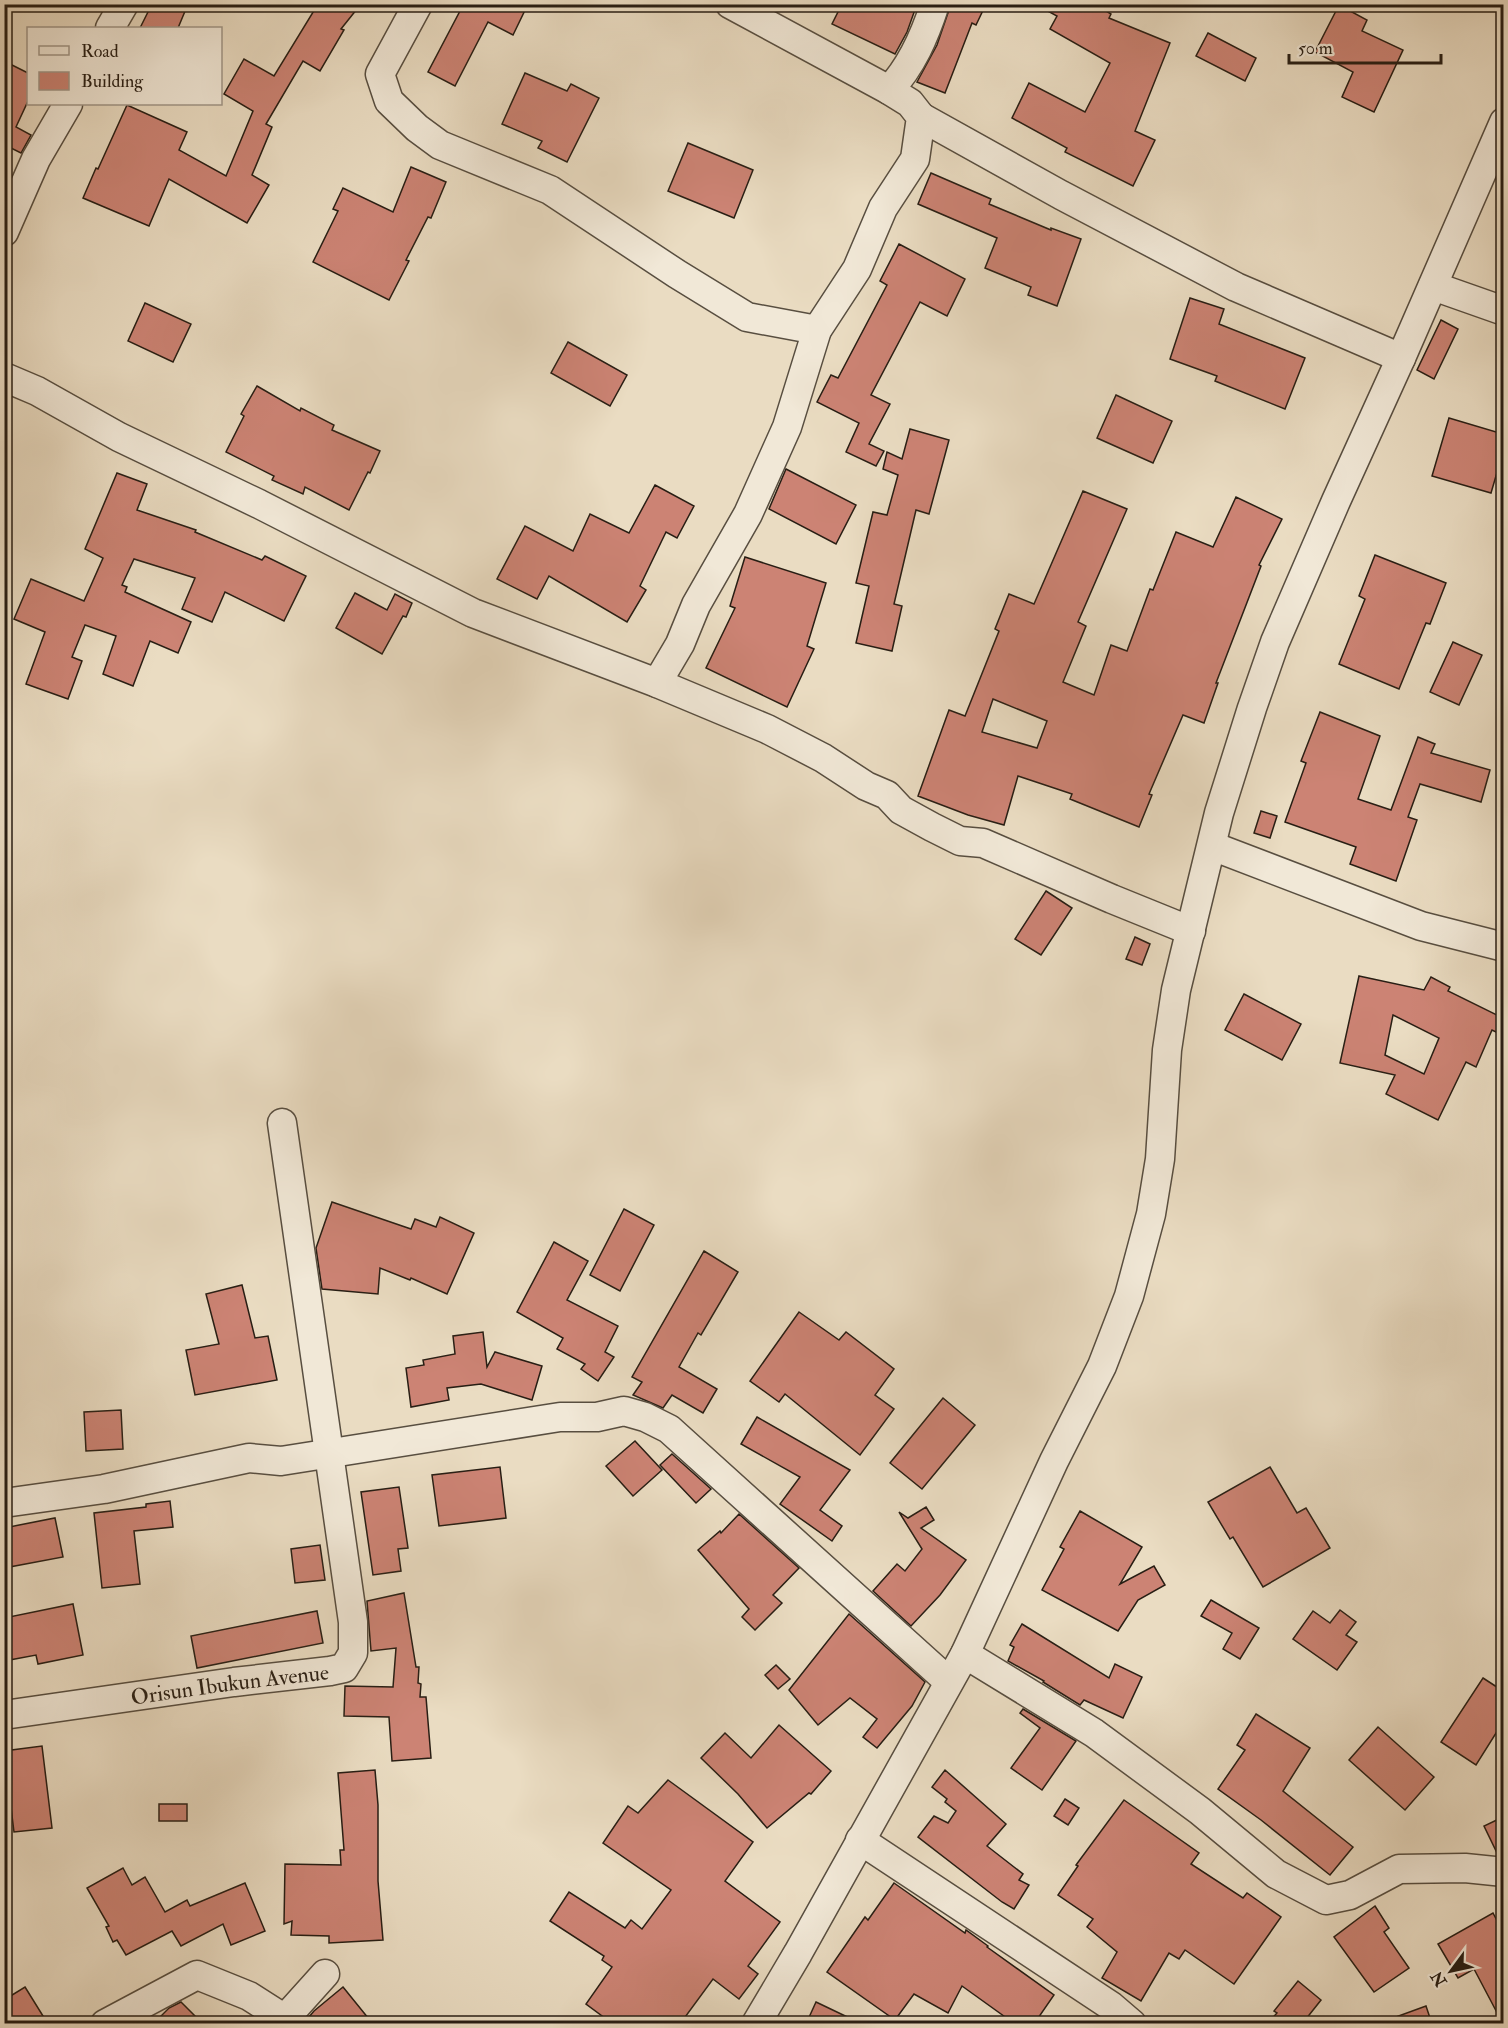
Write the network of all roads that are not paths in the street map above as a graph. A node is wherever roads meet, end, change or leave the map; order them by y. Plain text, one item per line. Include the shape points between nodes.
1 (418, 4) edge
2 (729, 4) edge
3 (935, 4) edge
4 (889, 90) junction
5 (67, 105) edge
6 (921, 117) junction
7 (1503, 122) edge
8 (4, 232) edge
9 (1433, 286) junction
10 (1503, 311) edge
11 (817, 330) junction
12 (1401, 358) junction
13 (4, 377) edge
14 (657, 682) junction
15 (1212, 846) junction
16 (1191, 931) junction
17 (1503, 946) edge
18 (282, 1124) dead end
19 (330, 1453) junction
20 (4, 1503) edge
21 (964, 1654) junction
22 (948, 1681) junction
23 (4, 1715) edge
24 (860, 1840) junction
25 (1503, 1872) edge
26 (325, 1974) dead end
27 (1115, 2018) edge
28 (283, 2021) edge
29 (105, 2024) edge
30 (756, 2024) edge

1 - 11 street via 380,74 389,101 417,128 440,145 550,189 747,317
2 - 4 street
3 - 4 street via 926,32 902,77
4 - 6 street via 910,103
5 - 8 street via 36,159
6 - 11 street via 915,159 883,208 857,270
6 - 12 street via 1236,287
7 - 9 street
9 - 10 street
9 - 12 street
11 - 14 street via 788,428 748,514
12 - 15 street via 1275,642 1248,718
13 - 14 street via 473,613
14 - 16 street via 824,758 887,795 901,810 960,841 983,843
15 - 16 street
15 - 17 street via 1421,926
16 - 21 street via 1176,990 1167,1050 1160,1159 1151,1214 1129,1296 1102,1366
18 - 19 street
19 - 20 street via 281,1461 249,1458 104,1489
19 - 22 street via 560,1418 597,1417 624,1411 645,1418 669,1429
19 - 23 street, Orisun Ibukun Avenue via 352,1622 353,1653 344,1668
21 - 22 street
21 - 25 street via 1094,1733 1200,1811 1276,1874 1326,1900 1350,1895 1399,1869
22 - 24 street
24 - 27 street
24 - 30 street
26 - 28 street
28 - 29 street via 249,1996 197,1975

